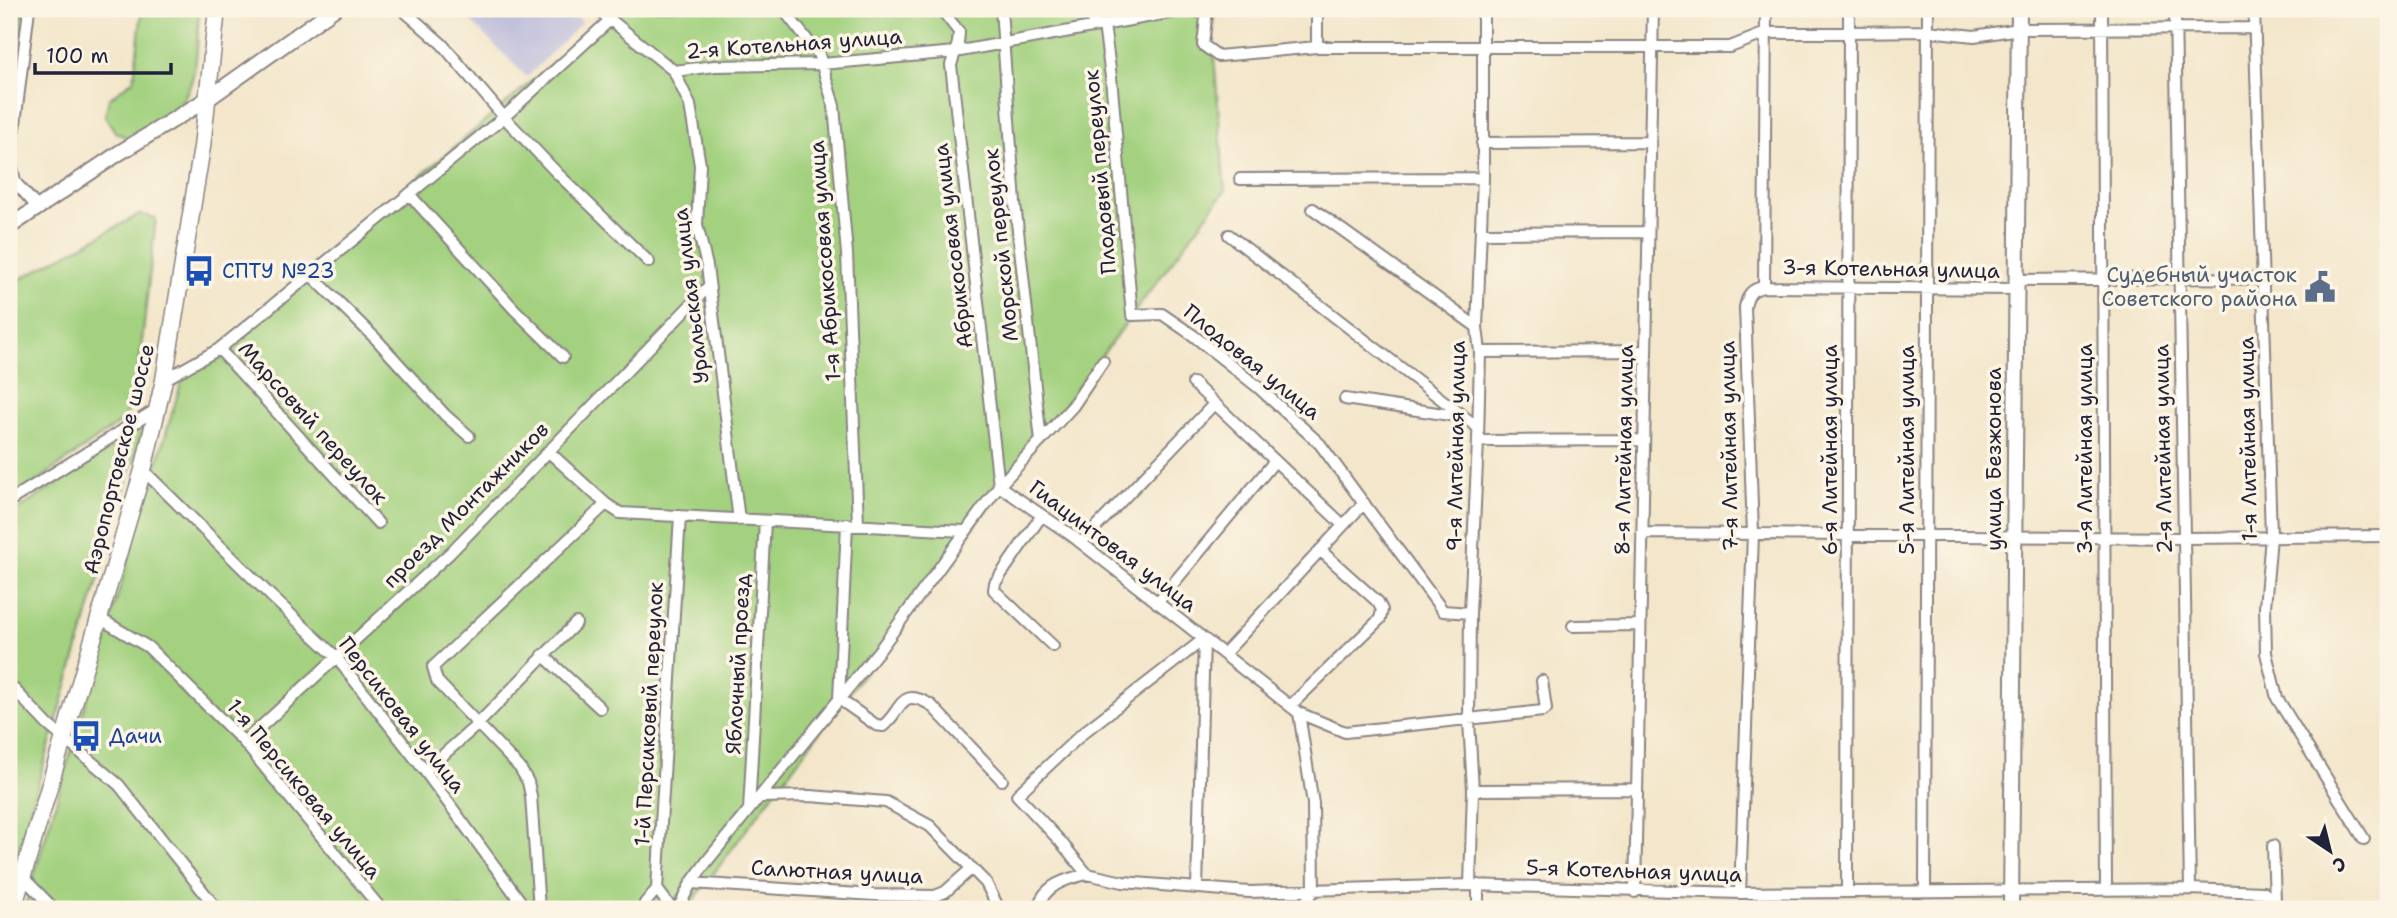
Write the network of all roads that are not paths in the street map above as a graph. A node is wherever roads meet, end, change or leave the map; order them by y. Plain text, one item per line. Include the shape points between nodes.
1 (29, 9) edge
2 (217, 9) edge
3 (334, 9) edge
4 (402, 9) edge
5 (597, 9) edge
6 (783, 9) edge
7 (941, 9) edge
8 (1001, 9) edge
9 (1092, 9) edge
10 (1317, 9) edge
11 (1483, 9) edge
12 (1653, 9) edge
13 (1766, 9) edge
14 (1849, 9) edge
15 (1928, 9) edge
16 (2019, 9) edge
17 (2102, 9) edge
18 (2175, 9) edge
19 (2254, 9) edge
20 (1207, 11) edge
21 (610, 20) junction
22 (1098, 26) junction
23 (2102, 28) junction
24 (2176, 28) junction
25 (2254, 28) junction
26 (2019, 29) junction
27 (1928, 31) junction
28 (1766, 33) junction
29 (1849, 33) junction
30 (1002, 45) junction
31 (1317, 47) junction
32 (1482, 48) junction
33 (1652, 48) junction
34 (955, 52) junction
35 (821, 64) junction
36 (674, 71) junction
37 (14, 87) edge
38 (209, 98) junction
39 (504, 117) junction
40 (11, 139) edge
41 (1650, 142) junction
42 (1482, 143) junction
43 (11, 172) edge
44 (1483, 178) junction
45 (1240, 179) dead end
46 (409, 194) junction
47 (38, 208) junction
48 (1313, 209) dead end
49 (9, 227) edge
50 (1648, 232) junction
51 (1482, 233) junction
52 (1229, 235) dead end
53 (649, 262) dead end
54 (310, 274) junction
55 (2180, 278) junction
56 (2103, 279) junction
57 (2263, 279) junction
58 (2017, 284) junction
59 (708, 287) junction
60 (1764, 287) junction
61 (1850, 287) junction
62 (1927, 288) junction
63 (1132, 315) joint
64 (1477, 327) junction
65 (219, 349) junction
66 (1645, 351) junction
67 (1480, 352) junction
68 (563, 357) dead end
69 (1103, 360) dead end
70 (164, 380) junction
71 (1193, 383) dead end
72 (1345, 399) dead end
73 (1214, 404) junction
74 (157, 409) junction
75 (1466, 418) junction
76 (1476, 426) junction
77 (469, 436) dead end
78 (1478, 440) junction
79 (1643, 440) junction
80 (1041, 441) junction
81 (548, 451) junction
82 (1274, 462) junction
83 (143, 470) junction
84 (999, 486) junction
85 (9, 501) edge
86 (1364, 503) junction
87 (606, 504) junction
88 (1042, 515) junction
89 (680, 516) junction
90 (739, 520) junction
91 (765, 521) junction
92 (378, 523) dead end
93 (853, 524) junction
94 (1343, 525) junction
95 (964, 531) junction
96 (1642, 533) junction
97 (1753, 534) junction
98 (1848, 535) junction
99 (1926, 536) junction
100 (2015, 536) junction
101 (2271, 536) junction
102 (2388, 536) edge
103 (2105, 537) junction
104 (2184, 538) junction
105 (1081, 543) junction
106 (1320, 550) junction
107 (1157, 603) junction
108 (1470, 613) junction
109 (99, 618) junction
110 (576, 623) dead end
111 (1640, 625) junction
112 (1573, 626) dead end
113 (1204, 639) junction
114 (1053, 646) dead end
115 (1224, 654) junction
116 (543, 655) junction
117 (336, 657) junction
118 (1542, 681) dead end
119 (9, 684) edge
120 (839, 699) junction
121 (600, 708) dead end
122 (1295, 709) junction
123 (1469, 721) junction
124 (477, 725) junction
125 (63, 737) junction
126 (244, 742) junction
127 (425, 771) junction
128 (1002, 780) dead end
129 (1637, 789) junction
130 (1473, 790) junction
131 (760, 797) junction
132 (749, 810) junction
133 (2364, 839) dead end
134 (2273, 846) dead end
135 (9, 863) edge
136 (972, 868) junction
137 (1087, 874) junction
138 (24, 877) junction
139 (691, 883) junction
140 (1474, 885) junction
141 (1197, 888) junction
142 (657, 889) junction
143 (2190, 889) junction
144 (1314, 890) junction
145 (2106, 890) junction
146 (1847, 891) junction
147 (1925, 891) junction
148 (2012, 891) junction
149 (1635, 892) junction
150 (1740, 893) junction
151 (2277, 905) edge
152 (13, 909) edge
153 (54, 909) edge
154 (217, 909) edge
155 (381, 909) edge
156 (526, 909) edge
157 (539, 909) edge
158 (644, 909) edge
159 (673, 909) edge
160 (678, 909) edge
161 (999, 909) edge
162 (1038, 909) edge
163 (1301, 909) edge
164 (1478, 909) edge
165 (2011, 909) edge

1 - 37 street
2 - 38 main road, Аэропортовское шоссе
3 - 38 street
4 - 39 street via 442,44
5 - 21 street
6 - 35 street, 1-я Абрикосовая улица
7 - 34 street, Абрикосовая улица via 959,32
8 - 30 street, Морской переулок
9 - 22 street, Плодовый переулок
10 - 31 street
11 - 32 street, 9-я Литейная улица
12 - 33 street, 8-я Литейная улица
13 - 28 street
14 - 29 street, 6-я Литейная улица
15 - 27 street, 5-я Литейная улица
16 - 26 street, улица Безжонова
17 - 23 street, 3-я Литейная улица
18 - 24 street, 2-я Литейная улица
19 - 25 street, 1-я Литейная улица
20 - 22 street, 2-я Котельная улица via 1178,11
20 - 31 street, 2-я Котельная улица via 1203,45 1218,56
21 - 36 street
21 - 39 street
22 - 30 street, 2-я Котельная улица
22 - 63 street, Плодовый переулок via 1111,78
23 - 24 street, 2-я Котельная улица
23 - 26 street, 2-я Котельная улица
23 - 56 street, 3-я Литейная улица
24 - 25 street, 2-я Котельная улица
24 - 55 street, 2-я Литейная улица
25 - 57 street, 1-я Литейная улица
26 - 27 street, 2-я Котельная улица via 1974,36
26 - 58 street, улица Безжонова
27 - 29 street, 2-я Котельная улица
27 - 62 street, 5-я Литейная улица
28 - 29 street, 2-я Котельная улица
28 - 33 street, 2-я Котельная улица via 1730,47
28 - 60 street
29 - 61 street, 6-я Литейная улица
30 - 34 street, 2-я Котельная улица
30 - 80 street, Морской переулок
31 - 32 street, 2-я Котельная улица
32 - 33 street, 2-я Котельная улица
32 - 42 street, 9-я Литейная улица
33 - 41 street, 8-я Литейная улица
34 - 35 street, 2-я Котельная улица
34 - 84 street, Абрикосовая улица via 951,65
35 - 36 street, 2-я Котельная улица
35 - 93 street, 1-я Абрикосовая улица via 834,106 847,254
36 - 59 street, Уральская улица via 692,117 699,165 697,225
37 - 40 street
38 - 47 street
38 - 70 main road, Аэропортовское шоссе
39 - 46 street
39 - 53 street
40 - 43 street
41 - 42 street
41 - 50 street, 8-я Литейная улица
42 - 44 street, 9-я Литейная улица
43 - 47 street
44 - 45 street
44 - 51 street, 9-я Литейная улица
46 - 54 street
46 - 68 street
47 - 49 street
48 - 64 street
50 - 51 street
50 - 66 street, 8-я Литейная улица
51 - 64 street, 9-я Литейная улица
52 - 75 street
54 - 65 street
54 - 77 street
55 - 56 street, 3-я Котельная улица
55 - 57 street, 3-я Котельная улица
55 - 104 street, 2-я Литейная улица
56 - 58 street, 3-я Котельная улица
56 - 103 street, 3-я Литейная улица
57 - 101 street, 1-я Литейная улица
58 - 62 street, 3-я Котельная улица
58 - 100 street, улица Безжонова
59 - 81 street, проезд Монтажников
59 - 90 street, Уральская улица
60 - 61 street, 3-я Котельная улица
60 - 97 street, 7-я Литейная улица via 1747,295 1745,307
61 - 62 street, 3-я Котельная улица
61 - 98 street, 6-я Литейная улица
62 - 99 street, 5-я Литейная улица
63 - 86 street, Плодовая улица via 1162,314 1259,388 1320,444
64 - 67 street, 9-я Литейная улица
65 - 70 street
65 - 92 street, Марсовый переулок
66 - 67 street
66 - 79 street, 8-я Литейная улица
67 - 76 street, 9-я Литейная улица
69 - 80 street via 1073,406
70 - 74 main road, Аэропортовское шоссе
71 - 73 street
72 - 75 street
73 - 82 street
73 - 105 street
74 - 83 main road, Аэропортовское шоссе
74 - 85 street
75 - 76 street
76 - 78 street, 9-я Литейная улица
78 - 79 street
78 - 108 street, 9-я Литейная улица
79 - 96 street, 8-я Литейная улица
80 - 84 street
81 - 87 street
81 - 117 street, проезд Монтажников via 450,553
82 - 94 street
82 - 107 street
83 - 109 main road, Аэропортовское шоссе
83 - 117 street, Персиковая улица
84 - 88 street, Гиацинтовая улица
84 - 95 street
86 - 94 street
86 - 108 street, Плодовая улица via 1443,611
87 - 89 street via 620,513
87 - 124 street via 433,667 437,681
88 - 105 street, Гиацинтовая улица
88 - 114 street via 994,590
89 - 90 street
89 - 142 street, 1-й Персиковый переулок
90 - 91 street
91 - 93 street
91 - 132 street, Яблочный проезд
93 - 95 street
93 - 120 street, 1-я Абрикосовая улица
94 - 106 street
95 - 120 street via 889,638
96 - 97 street
96 - 111 street, 8-я Литейная улица
97 - 98 street
97 - 150 street, 7-я Литейная улица
98 - 99 street
98 - 146 street, 6-я Литейная улица
99 - 100 street
99 - 147 street, 5-я Литейная улица
100 - 103 street
100 - 148 street, улица Безжонова
101 - 102 street
101 - 104 street
101 - 133 street, 1-я Литейная улица via 2266,653 2277,698
103 - 104 street
103 - 145 street, 3-я Литейная улица
104 - 143 street, 2-я Литейная улица
105 - 107 street, Гиацинтовая улица
106 - 115 street
106 - 122 street via 1378,602 1382,614
107 - 113 street, Гиацинтовая улица
108 - 123 street, 9-я Литейная улица
109 - 125 main road, Аэропортовское шоссе
109 - 126 street, 1-я Персиковая улица via 148,647
110 - 116 street
111 - 112 street
111 - 129 street, 8-я Литейная улица
113 - 115 street, Гиацинтовая улица
113 - 137 street via 1083,732 1017,795
113 - 141 street, Гиацинтовая улица
115 - 122 street, Гиацинтовая улица
116 - 121 street
116 - 124 street
117 - 126 street, проезд Монтажников
117 - 127 street, Персиковая улица
118 - 123 street, Гиацинтовая улица via 1543,711
119 - 125 street
120 - 128 street via 883,726 905,699 920,699
120 - 131 street
122 - 123 street, Гиацинтовая улица via 1345,732
122 - 144 street via 1313,804
123 - 130 street, 9-я Литейная улица
124 - 127 street
124 - 157 street via 520,768 527,782
125 - 138 main road, Аэропортовское шоссе
125 - 154 street via 118,785
126 - 155 street, 1-я Персиковая улица
127 - 156 street, Персиковая улица
129 - 130 street
129 - 149 street, 8-я Литейная улица
130 - 140 street, 9-я Литейная улица
131 - 132 street
131 - 136 street via 886,802 930,826
132 - 139 street
134 - 151 street
135 - 138 street
136 - 139 street, Салютная улица via 935,896
136 - 161 street
137 - 141 street, 5-я Котельная улица
137 - 162 street via 1053,886
138 - 152 main road, Аэропортовское шоссе
138 - 153 street
139 - 160 street
140 - 144 street, 5-я Котельная улица
140 - 149 street, 5-я Котельная улица
140 - 164 street, 9-я Литейная улица
141 - 144 street, 5-я Котельная улица
142 - 158 street
142 - 159 street
143 - 145 street, 5-я Котельная улица
143 - 151 street, 5-я Котельная улица via 2263,892
144 - 163 street
145 - 148 street, 5-я Котельная улица
146 - 147 street, 5-я Котельная улица
146 - 150 street, 5-я Котельная улица
147 - 148 street, 5-я Котельная улица
148 - 165 street, улица Безжонова
149 - 150 street, 5-я Котельная улица

